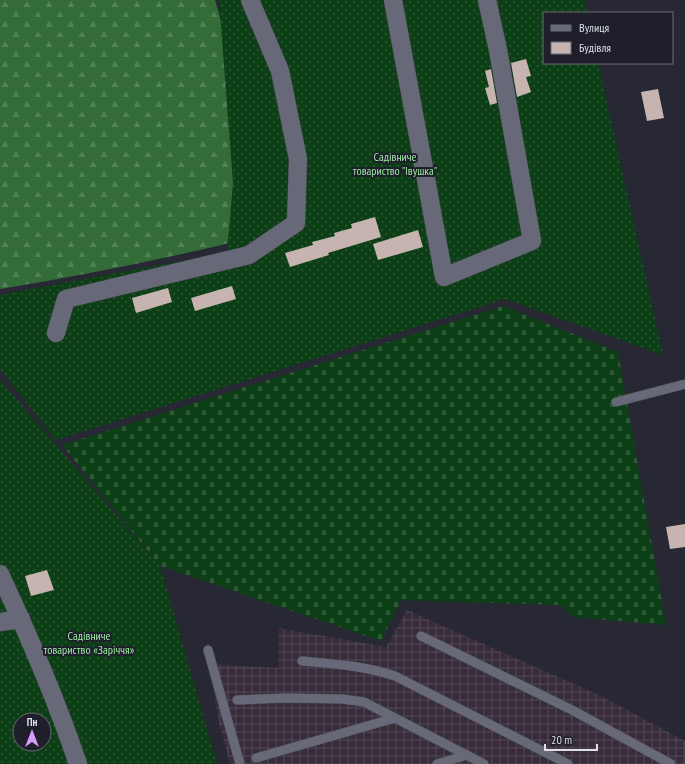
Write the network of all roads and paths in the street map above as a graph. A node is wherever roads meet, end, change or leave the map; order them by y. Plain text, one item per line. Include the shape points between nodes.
1 (250, 0) edge
2 (394, 0) edge
3 (487, 0) edge
4 (56, 334) dead end
5 (685, 384) edge
6 (616, 402) dead end
7 (0, 574) edge
8 (21, 619) junction
9 (0, 622) edge
10 (421, 636) dead end
11 (208, 650) dead end
12 (302, 661) dead end
13 (237, 700) dead end
14 (395, 718) junction
15 (467, 755) junction
16 (256, 758) dead end
17 (74, 764) edge
18 (240, 764) edge
19 (436, 764) edge
20 (484, 764) edge
21 (568, 764) edge
22 (670, 764) edge

1 - 4 street via 280,71 298,159 296,223 249,255 66,299
2 - 3 street via 444,277 532,241
5 - 6 lane
7 - 8 street
8 - 9 street
8 - 17 street via 47,679
10 - 22 lane via 572,710
11 - 18 lane
12 - 21 lane via 358,666 395,676
13 - 14 lane via 342,699 364,702
14 - 15 lane
14 - 16 lane
15 - 19 lane
15 - 20 lane

